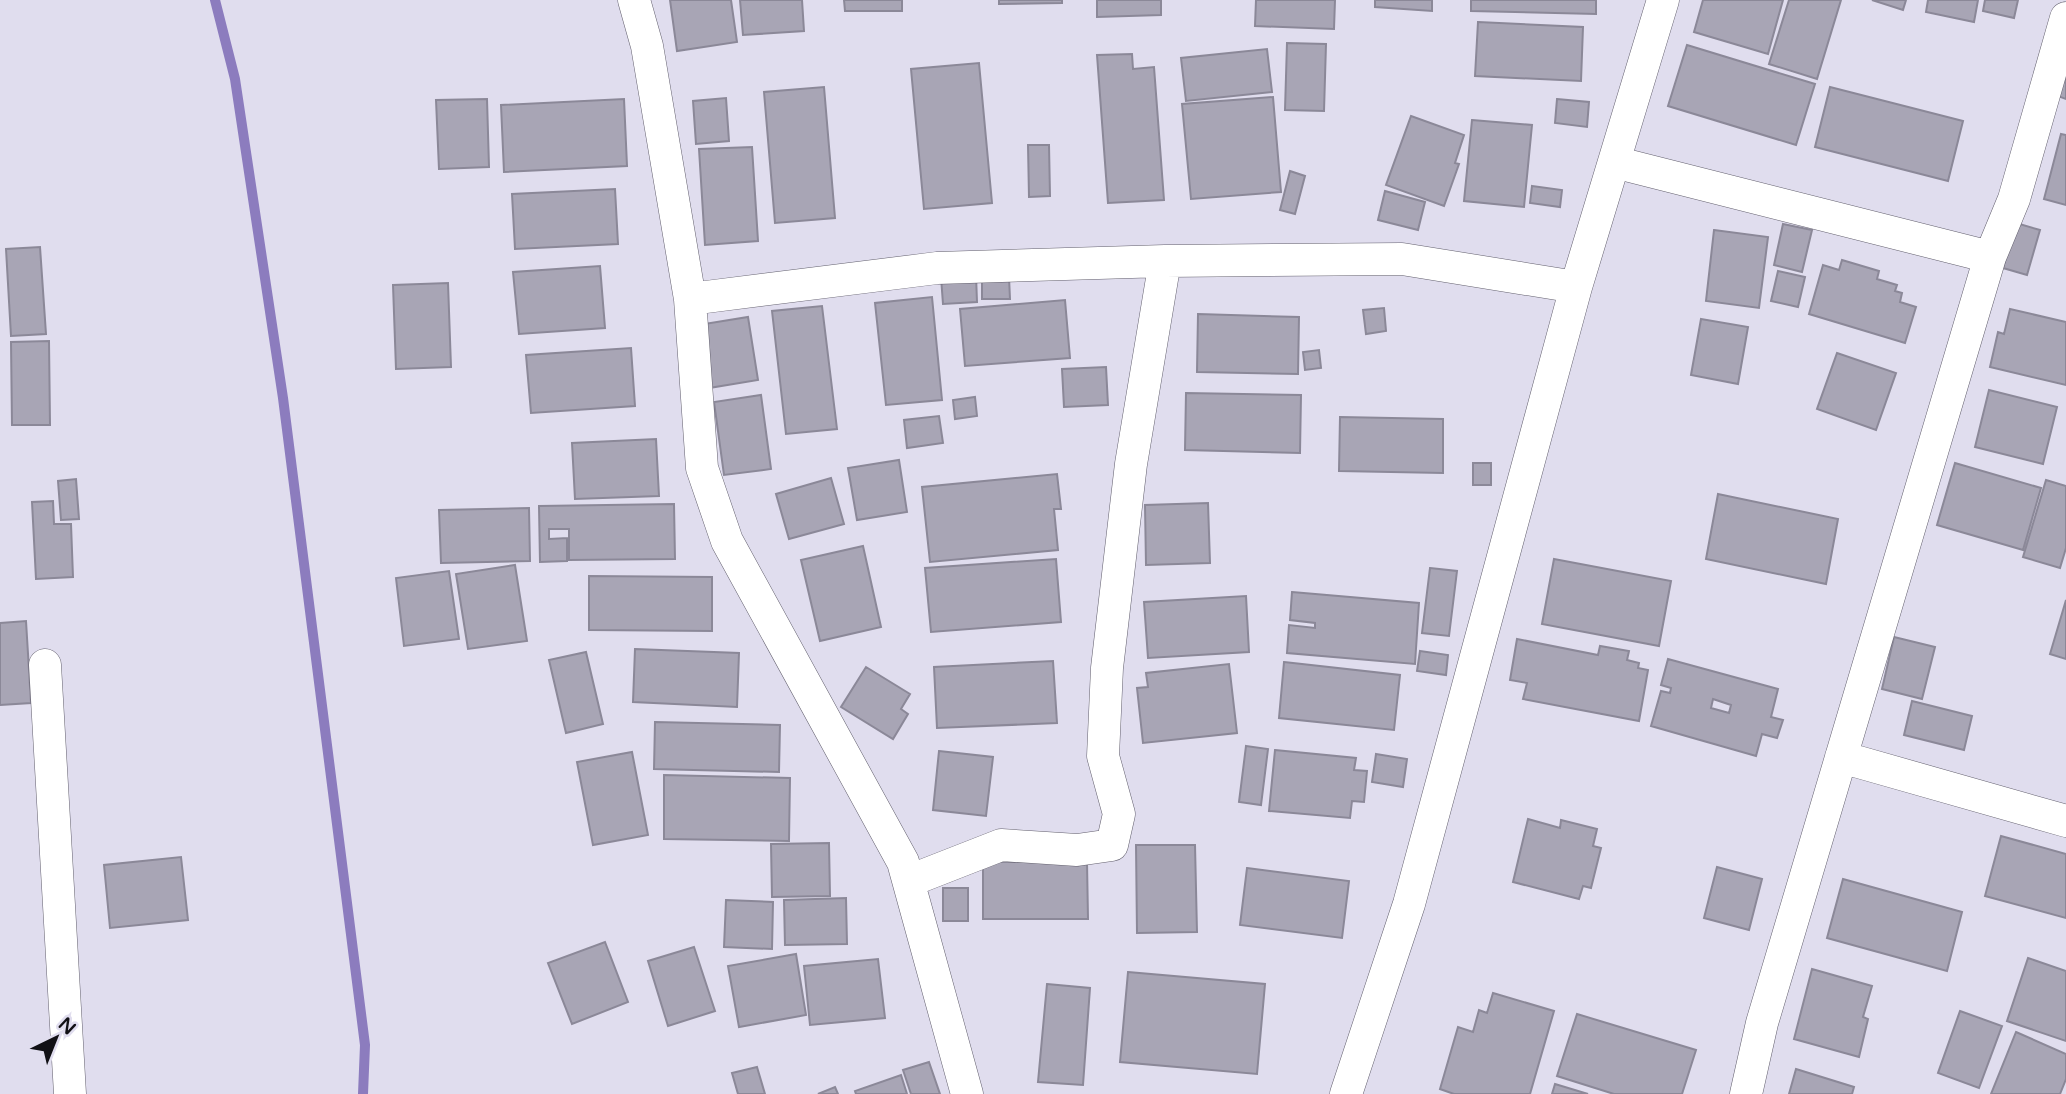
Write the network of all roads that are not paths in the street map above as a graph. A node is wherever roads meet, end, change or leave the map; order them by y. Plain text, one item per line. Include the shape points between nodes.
1 (634, 0) edge
2 (1664, 0) edge
3 (2066, 18) edge
4 (1614, 162) junction
5 (1990, 257) junction
6 (1165, 261) junction
7 (1576, 288) junction
8 (690, 299) junction
9 (45, 665) dead end
10 (1841, 757) junction
11 (2066, 821) edge
12 (909, 881) junction
13 (70, 1094) edge
14 (967, 1094) edge
15 (1346, 1094) edge
16 (1746, 1094) edge

1 - 8 street via 647,46
2 - 4 street
3 - 5 street via 2014,199
4 - 5 street
4 - 7 street
5 - 10 street
6 - 7 street via 1402,259
6 - 8 street via 936,268
6 - 12 street via 1131,464 1107,668 1103,756 1119,814 1112,845 1077,849 1001,845
7 - 15 street via 1409,904
8 - 12 street via 702,468 727,541 903,862
9 - 13 street
10 - 11 street
10 - 16 street via 1762,1023
12 - 14 street

